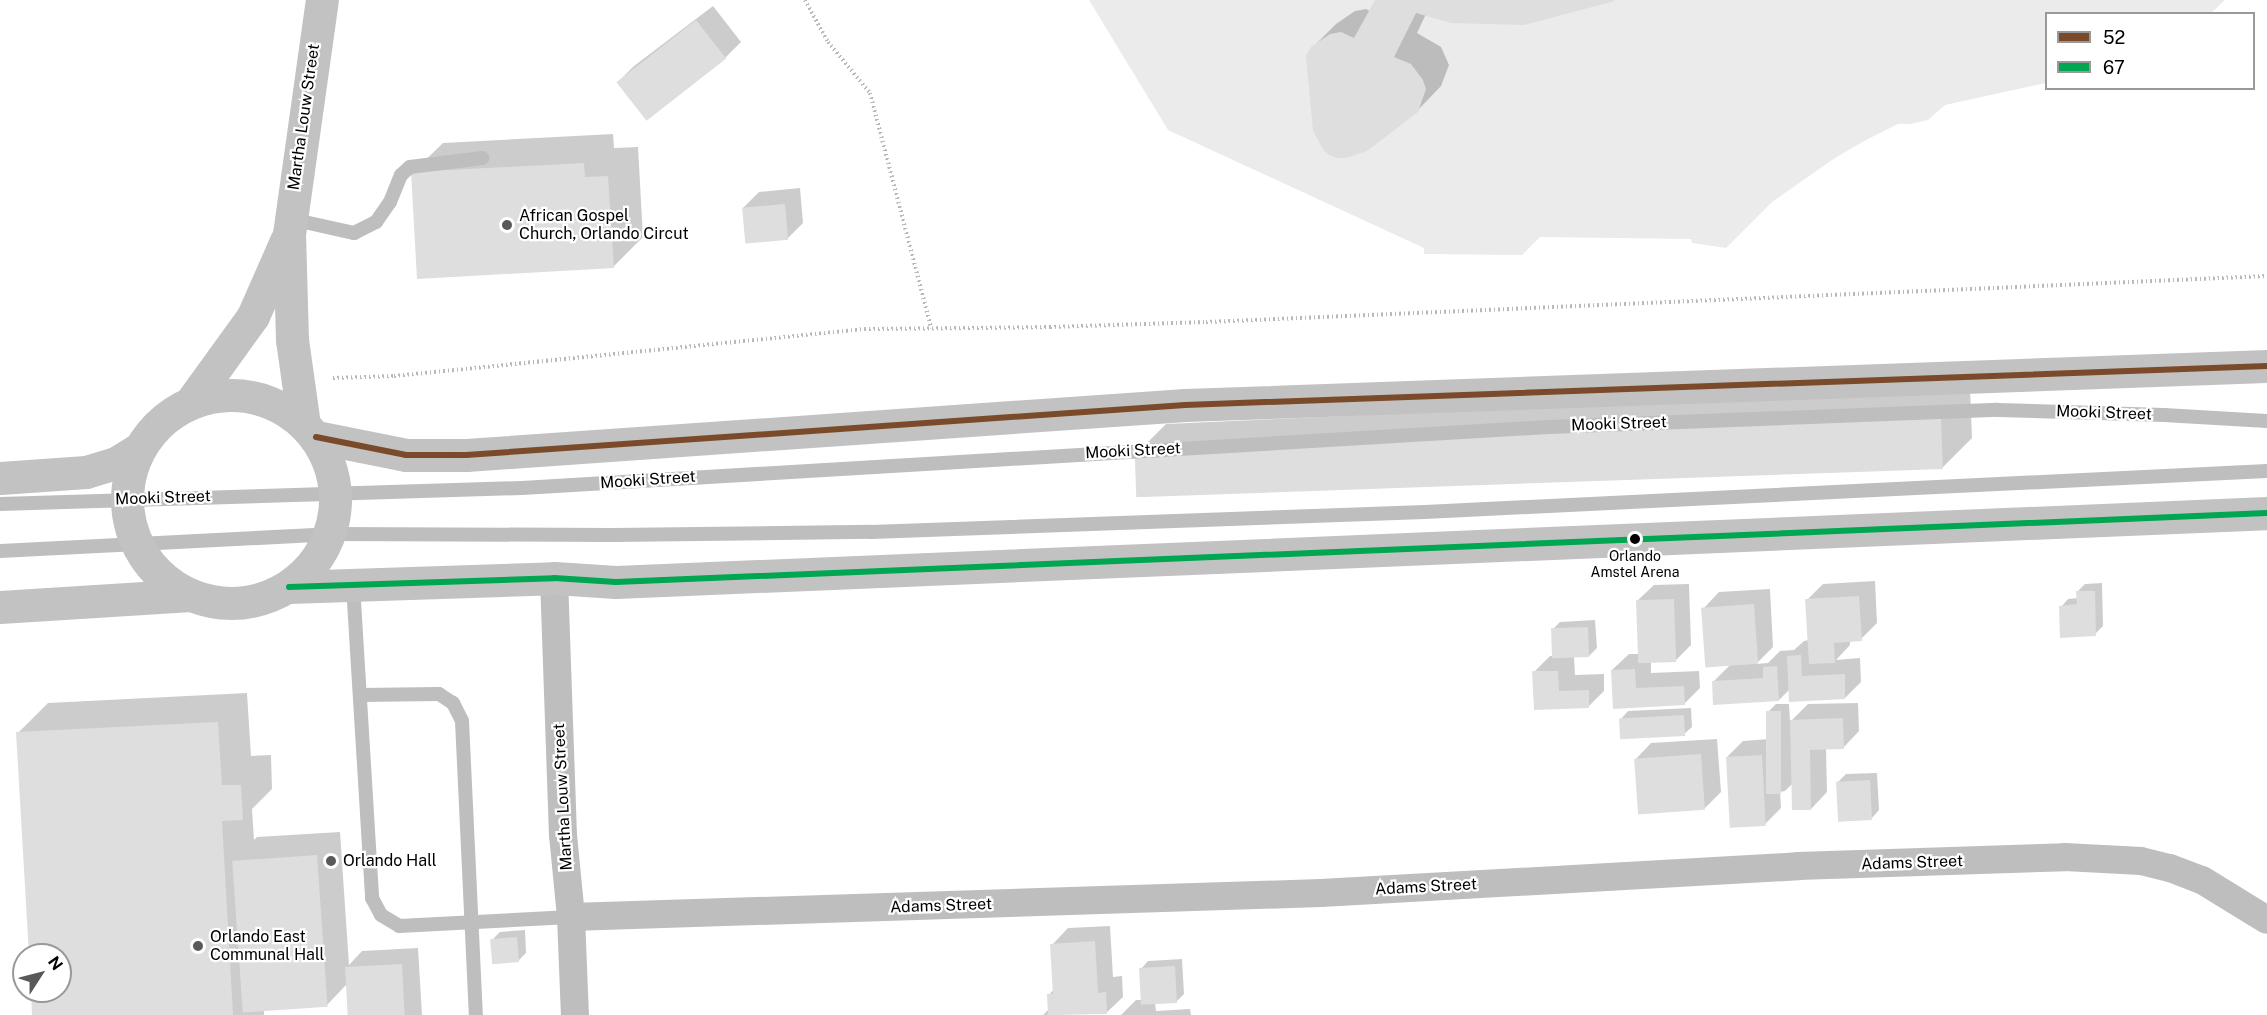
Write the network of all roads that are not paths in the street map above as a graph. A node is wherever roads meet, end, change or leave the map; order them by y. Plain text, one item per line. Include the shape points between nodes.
1 (322, 0) edge
2 (482, 158) dead end
3 (290, 227) junction
4 (2267, 366) edge
5 (191, 402) junction
6 (2267, 421) edge
7 (310, 431) junction
8 (140, 448) junction
9 (2267, 471) edge
10 (0, 478) edge
11 (335, 492) junction
12 (127, 499) junction
13 (0, 504) edge
14 (2267, 513) edge
15 (330, 534) junction
16 (137, 543) junction
17 (0, 551) edge
18 (554, 578) junction
19 (353, 585) junction
20 (289, 587) junction
21 (191, 595) junction
22 (0, 608) edge
23 (360, 695) junction
24 (571, 917) junction
25 (2267, 920) edge
26 (472, 922) junction
27 (476, 1015) edge
28 (575, 1015) edge

1 - 3 main road, Martha Louw Street
2 - 3 lane via 410,167 401,175 376,222 354,233
3 - 5 main road, Martha Louw Street via 253,316
3 - 7 main road, Martha Louw Street via 292,340
4 - 7 main road via 1185,405 466,455 406,455
5 - 7 main road via 220,395 251,396 280,406
5 - 8 main road via 161,423
6 - 11 lane, Mooki Street via 1998,410 1537,428 522,488
7 - 11 main road via 329,464
8 - 10 main road via 116,463 86,472
8 - 12 main road via 130,473
9 - 15 lane via 1425,512 871,532
11 - 12 lane, Mooki Street
11 - 15 main road
12 - 13 lane, Mooki Street
12 - 16 main road via 129,522
14 - 18 main road via 640,581
15 - 16 lane
15 - 20 main road via 314,564
16 - 17 lane
16 - 21 main road via 150,565
18 - 19 main road
18 - 24 street, Martha Louw Street via 563,835
19 - 20 main road
19 - 23 lane
20 - 21 main road via 256,598 224,601
21 - 22 main road
23 - 26 lane via 372,898 381,915 399,926
23 - 26 lane via 439,694 453,703 462,722
24 - 25 street, Adams Street via 1321,893 1798,866 2065,857 2140,861 2170,868 2202,880
24 - 26 lane
24 - 28 street, Martha Louw Street
26 - 27 lane

